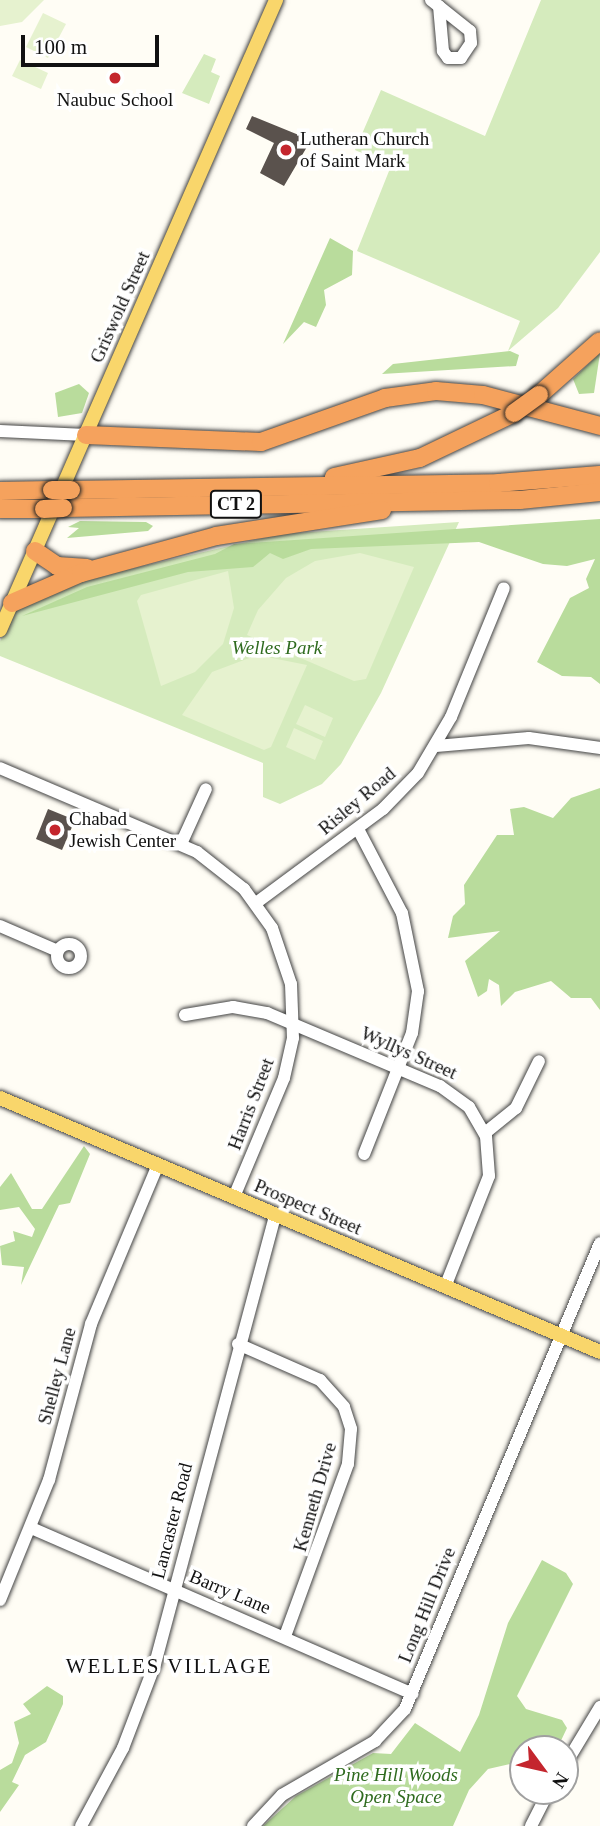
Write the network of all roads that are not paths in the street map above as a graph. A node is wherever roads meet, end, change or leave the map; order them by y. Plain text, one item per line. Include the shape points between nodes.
1 (276, 0) edge
2 (600, 341) edge
3 (600, 426) edge
4 (0, 431) edge
5 (86, 435) junction
6 (600, 475) edge
7 (268, 487) junction
8 (0, 491) edge
9 (600, 492) edge
10 (409, 501) junction
11 (0, 509) edge
12 (35, 551) junction
13 (97, 568) junction
14 (504, 588) dead end
15 (12, 603) junction
16 (0, 630) edge
17 (436, 746) junction
18 (600, 748) edge
19 (0, 768) edge
20 (206, 789) dead end
21 (358, 828) junction
22 (181, 844) junction
23 (256, 903) junction
24 (0, 926) edge
25 (58, 951) dead end
26 (185, 1015) dead end
27 (294, 1024) junction
28 (539, 1061) dead end
29 (399, 1068) junction
30 (0, 1098) edge
31 (485, 1133) junction
32 (364, 1154) dead end
33 (158, 1165) junction
34 (234, 1197) junction
35 (275, 1214) junction
36 (600, 1242) edge
37 (445, 1286) junction
38 (561, 1336) junction
39 (238, 1344) junction
40 (600, 1352) edge
41 (31, 1528) junction
42 (174, 1589) junction
43 (0, 1600) edge
44 (285, 1636) junction
45 (412, 1695) junction
46 (600, 1707) edge
47 (579, 1742) edge
48 (542, 1805) edge
49 (81, 1826) edge
50 (253, 1826) edge
51 (531, 1826) edge

1 - 5 main road, Griswold Street
2 - 7 highway, bridge via 514,413 412,460
3 - 5 highway via 483,395 436,391 385,398 253,443
4 - 5 street
5 - 12 main road, Griswold Street
6 - 7 highway, CT 2 via 498,483
7 - 8 highway, CT 2, bridge
9 - 10 highway, CT 2
10 - 11 highway, CT 2, bridge
10 - 13 highway via 371,513 240,530
12 - 13 highway via 59,566
12 - 15 main road, Griswold Street
13 - 15 highway
14 - 17 street, Risley Road
15 - 16 main road, Griswold Street
17 - 18 street via 529,738
17 - 21 street, Risley Road via 407,786
19 - 22 street, Harris Street
20 - 22 street
21 - 23 street, Risley Road
21 - 29 street via 396,897 416,963 415,1019
22 - 23 street, Harris Street via 221,869
23 - 27 street, Harris Street via 284,957
24 - 25 street
26 - 27 street, Wyllys Street via 242,1008
27 - 29 street, Wyllys Street
27 - 34 street, Harris Street via 284,1078
28 - 31 street via 516,1108
29 - 31 street, Wyllys Street via 456,1095
29 - 32 street
30 - 33 main road, Prospect Street
31 - 37 street via 487,1184
33 - 34 main road, Prospect Street
33 - 41 street, Shelley Lane via 91,1324
34 - 35 main road, Prospect Street
35 - 37 main road, Prospect Street
35 - 39 street, Lancaster Road
36 - 38 street, Long Hill Drive
37 - 38 main road, Prospect Street
38 - 40 main road, Prospect Street
38 - 45 street, Long Hill Drive
39 - 42 street, Lancaster Road
39 - 44 street, Kenneth Drive via 320,1380 344,1407 351,1430 344,1478
41 - 42 street, Barry Lane
41 - 43 street, Shelley Lane
42 - 44 street, Barry Lane
42 - 49 street, Lancaster Road via 135,1721
44 - 45 street, Barry Lane
45 - 50 street, Long Hill Drive via 383,1735 282,1795
46 - 47 street
48 - 51 street

